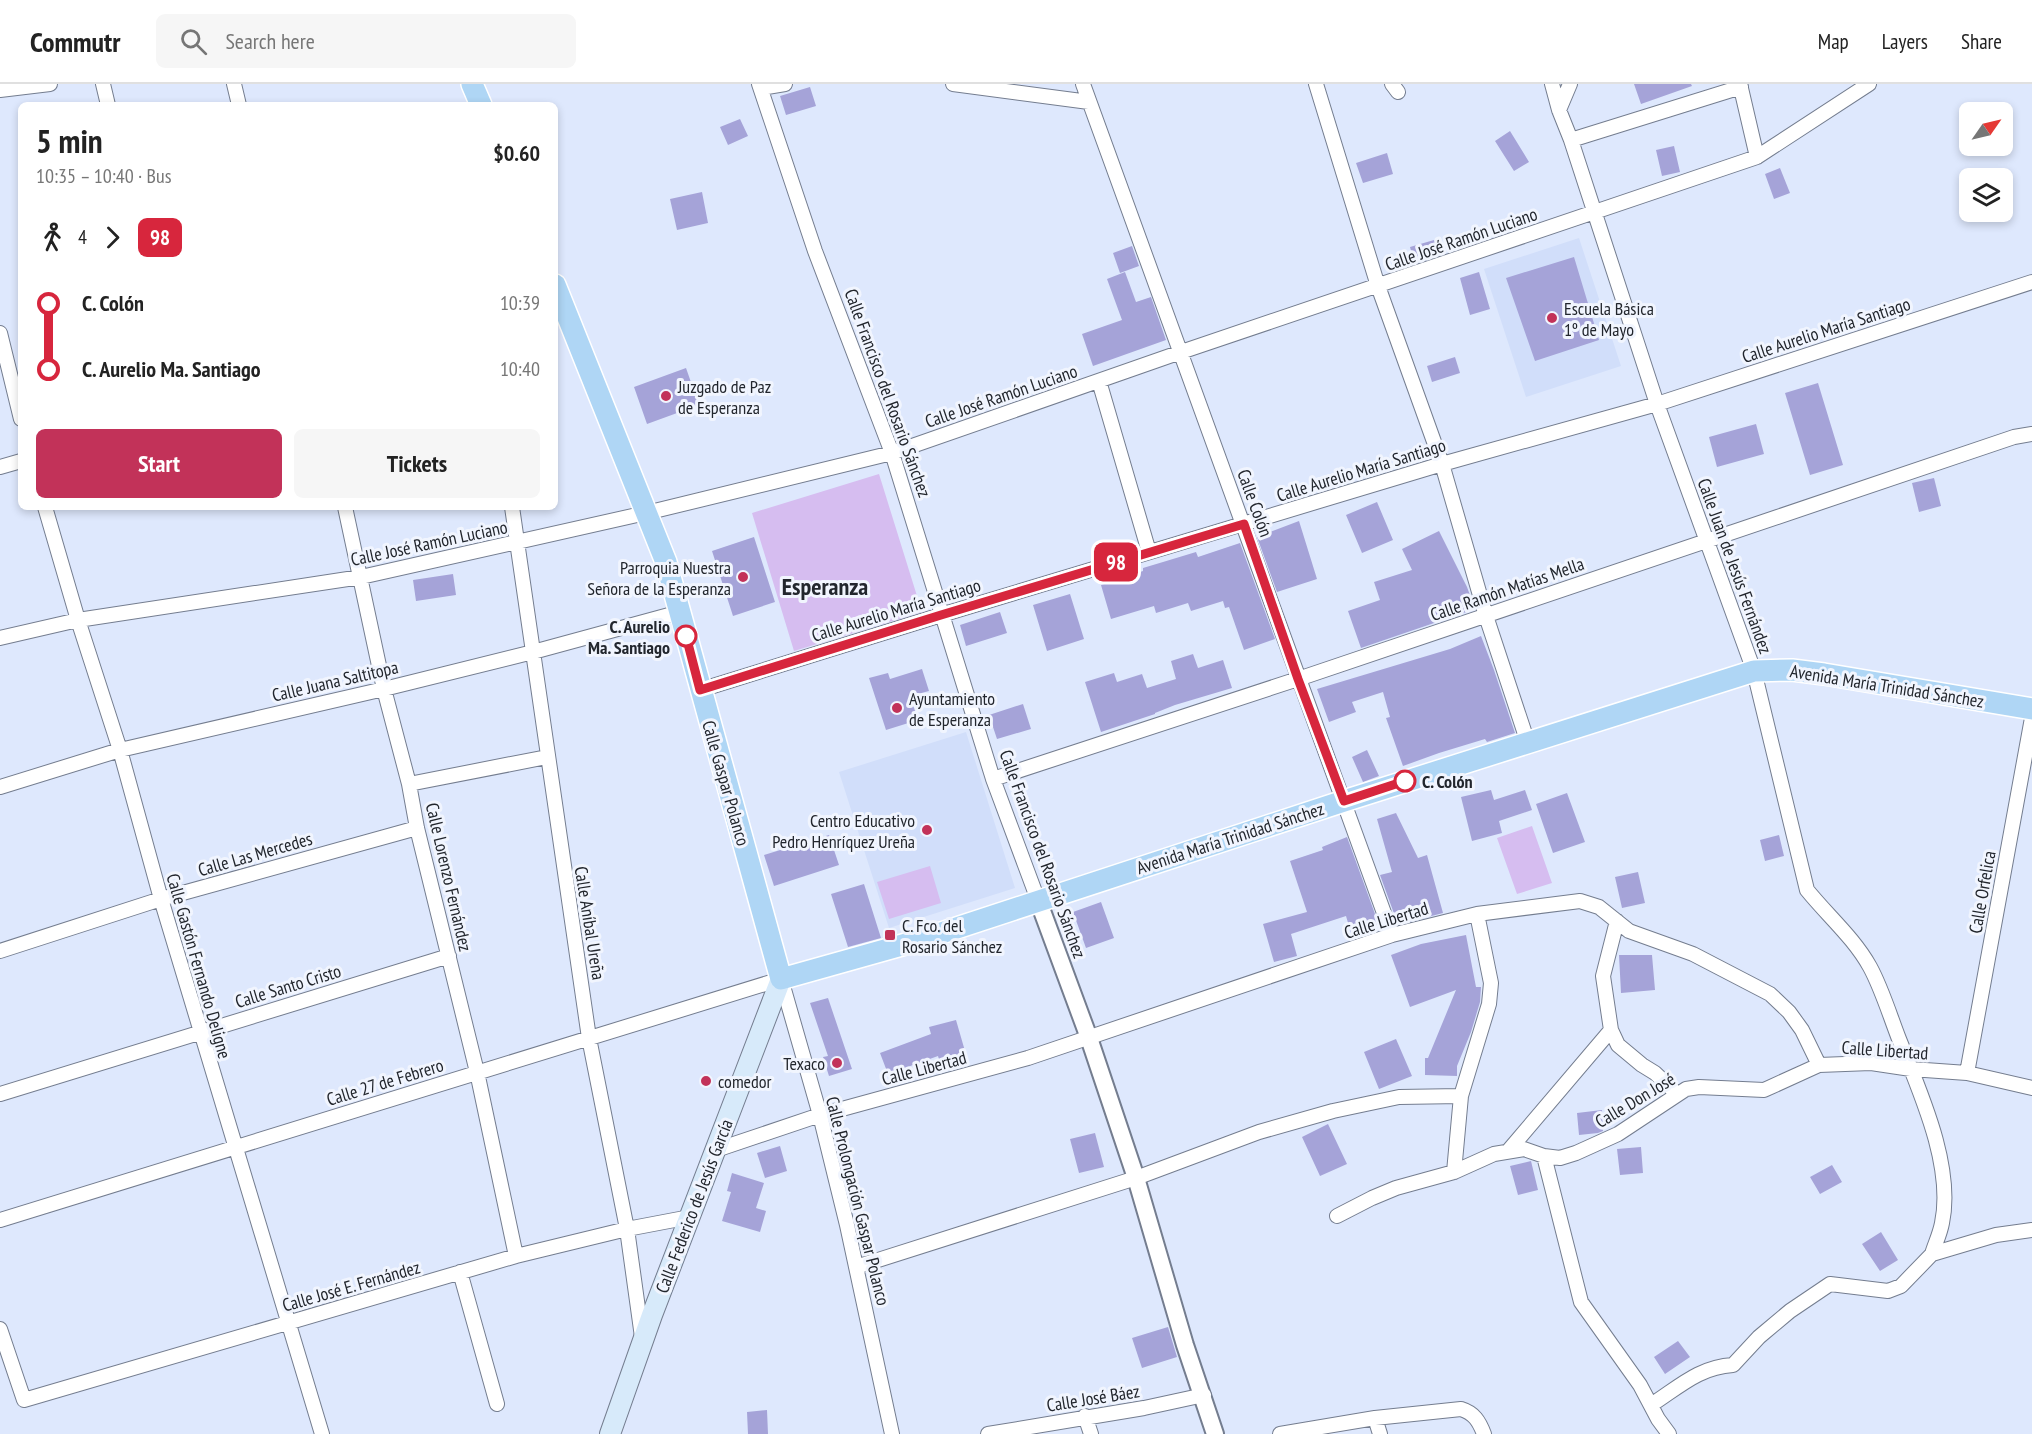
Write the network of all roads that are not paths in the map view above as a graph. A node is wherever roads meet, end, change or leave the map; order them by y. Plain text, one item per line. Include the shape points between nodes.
1 (50, 84) edge
2 (103, 84) edge
3 (234, 84) edge
4 (472, 84) edge
5 (785, 84) edge
6 (953, 84) edge
7 (1083, 84) edge
8 (1316, 84) edge
9 (1552, 84) edge
10 (1570, 84) edge
11 (1869, 84) edge
12 (760, 86) edge
13 (1740, 86) edge
14 (0, 90) edge
15 (107, 102) edge
16 (238, 102) edge
17 (480, 102) edge
18 (1089, 102) junction
19 (1559, 110) junction
20 (1571, 141) junction
21 (1757, 157) junction
22 (1593, 213) junction
23 (2032, 282) edge
24 (1378, 286) junction
25 (558, 293) edge
26 (0, 333) edge
27 (1181, 352) junction
28 (1099, 381) junction
29 (1657, 404) junction
30 (18, 407) edge
31 (2032, 434) edge
32 (892, 453) junction
33 (18, 462) edge
34 (1442, 464) junction
35 (0, 467) edge
36 (46, 510) edge
37 (346, 510) edge
38 (513, 510) edge
39 (646, 513) junction
40 (1244, 524) junction
41 (1706, 540) junction
42 (518, 542) junction
43 (1149, 552) junction
44 (361, 577) junction
45 (680, 612) junction
46 (941, 615) junction
47 (1486, 616) junction
48 (78, 620) junction
49 (0, 638) edge
50 (532, 652) junction
51 (1754, 671) junction
52 (1298, 679) junction
53 (384, 689) junction
54 (700, 690) junction
55 (2032, 709) edge
56 (2032, 718) edge
57 (1528, 742) junction
58 (120, 750) junction
59 (547, 758) junction
60 (993, 779) junction
61 (409, 784) junction
62 (0, 787) edge
63 (1344, 801) junction
64 (417, 828) junction
65 (160, 899) junction
66 (1038, 900) junction
67 (1477, 914) junction
68 (1617, 921) junction
69 (1392, 935) junction
70 (0, 951) edge
71 (449, 956) junction
72 (781, 979) junction
73 (1611, 1030) junction
74 (200, 1031) junction
75 (589, 1038) junction
76 (1089, 1038) junction
77 (1820, 1065) junction
78 (1911, 1069) junction
79 (477, 1072) junction
80 (1967, 1073) junction
81 (2032, 1088) edge
82 (0, 1094) edge
83 (1677, 1094) junction
84 (1461, 1096) junction
85 (820, 1115) junction
86 (234, 1147) junction
87 (716, 1150) junction
88 (1509, 1150) junction
89 (1544, 1156) junction
90 (1454, 1172) junction
91 (1136, 1178) junction
92 (1336, 1216) dead end
93 (690, 1217) junction
94 (0, 1220) edge
95 (627, 1229) junction
96 (2032, 1230) edge
97 (1932, 1254) junction
98 (516, 1256) junction
99 (856, 1268) junction
100 (460, 1272) junction
101 (289, 1323) junction
102 (0, 1329) edge
103 (642, 1342) junction
104 (1204, 1395) junction
105 (497, 1404) dead end
106 (1652, 1405) junction
107 (1085, 1416) junction
108 (1375, 1418) junction
109 (322, 1434) edge
110 (610, 1434) edge
111 (892, 1434) edge
112 (988, 1434) edge
113 (1091, 1434) edge
114 (1215, 1434) edge
115 (1280, 1434) edge
116 (1380, 1434) edge
117 (1484, 1434) edge
118 (1669, 1434) edge

1 - 14 street
2 - 15 street
3 - 16 street
4 - 17 main road
5 - 12 street
6 - 18 street
7 - 18 street, Calle Colón
8 - 24 street
9 - 19 street, Calle Juan de Jesús Fernández
10 - 19 street
11 - 21 street, Calle José Ramón Luciano
12 - 32 street, Calle Francisco del Rosario Sánchez via 815,251
13 - 20 street
13 - 21 street
18 - 27 street, Calle Colón
19 - 20 street, Calle Juan de Jesús Fernández
20 - 22 street, Calle Juan de Jesús Fernández
21 - 22 street, Calle José Ramón Luciano
22 - 24 street, Calle José Ramón Luciano
22 - 29 street, Calle Juan de Jesús Fernández
23 - 29 street, Calle Aurelio María Santiago
24 - 27 street, Calle José Ramón Luciano
24 - 34 street
25 - 39 main road, Calle Gaspar Polanco
26 - 30 street
27 - 28 street, Calle José Ramón Luciano
27 - 40 street, Calle Colón
28 - 32 street, Calle José Ramón Luciano
28 - 43 street
29 - 34 street, Calle Aurelio María Santiago
29 - 41 street, Calle Juan de Jesús Fernández
31 - 41 street, Calle Ramón Matías Mella
32 - 39 street, Calle José Ramón Luciano
32 - 46 street, Calle Francisco del Rosario Sánchez
33 - 35 street
34 - 40 street, Calle Aurelio María Santiago
34 - 47 street
36 - 48 street, Calle Gastón Fernando Deligne
37 - 44 street, Calle Lorenzo Fernández
38 - 42 street, Calle Aníbal Ureña
39 - 42 street, Calle José Ramón Luciano
39 - 45 main road, Calle Gaspar Polanco
40 - 43 street, Calle Aurelio María Santiago
40 - 52 street, Calle Colón
41 - 47 street, Calle Ramón Matías Mella
41 - 51 street, Calle Juan de Jesús Fernández
42 - 44 street, Calle José Ramón Luciano
42 - 50 street, Calle Aníbal Ureña
43 - 46 street, Calle Aurelio María Santiago
44 - 48 street, Calle José Ramón Luciano
44 - 53 street, Calle Lorenzo Fernández
45 - 50 street, Calle Juana Saltitopa
45 - 54 main road, Calle Gaspar Polanco
46 - 54 street, Calle Aurelio María Santiago
46 - 60 street, Calle Francisco del Rosario Sánchez
47 - 52 street, Calle Ramón Matías Mella
47 - 57 street
48 - 49 street, Calle José Ramón Luciano
48 - 58 street, Calle Gastón Fernando Deligne
50 - 53 street, Calle Juana Saltitopa
50 - 59 street, Calle Aníbal Ureña
51 - 55 main road, Avenida María Trinidad Sánchez via 1824,674
51 - 57 main road, Avenida María Trinidad Sánchez
51 - 78 street, Calle Juan de Jesús Fernández via 1807,890 1849,936 1871,968
52 - 60 street, Calle Ramón Matías Mella
52 - 63 street, Calle Colón
53 - 58 street, Calle Juana Saltitopa
53 - 61 street, Calle Lorenzo Fernández
54 - 72 main road, Calle Gaspar Polanco
56 - 80 street, Calle Orfelica
57 - 63 main road, Avenida María Trinidad Sánchez
58 - 62 street, Calle Juana Saltitopa
58 - 65 street, Calle Gastón Fernando Deligne
59 - 61 street
59 - 75 street, Calle Aníbal Ureña
60 - 66 street, Calle Francisco del Rosario Sánchez
61 - 64 street, Calle Lorenzo Fernández
63 - 66 main road, Avenida María Trinidad Sánchez
63 - 69 street, Calle Colón
64 - 65 street, Calle Las Mercedes
64 - 71 street, Calle Lorenzo Fernández
65 - 70 street, Calle Las Mercedes
65 - 74 street, Calle Gastón Fernando Deligne
66 - 72 main road, Avenida María Trinidad Sánchez via 920,940
66 - 76 street, Calle Francisco del Rosario Sánchez
67 - 68 street, Calle Libertad via 1580,901 1599,907
67 - 69 street, Calle Libertad
67 - 84 street via 1491,983 1489,1004
68 - 73 street via 1603,976
68 - 77 street, Calle Libertad via 1629,931 1693,954 1770,994 1802,1030
69 - 76 street, Calle Libertad
71 - 74 street, Calle Santo Cristo
71 - 79 street, Calle Lorenzo Fernández
72 - 75 street, Calle 27 de Febrero
72 - 85 street, Calle Prolongación Gaspar Polanco
72 - 87 main road, Calle Federico de Jesús García
73 - 83 street via 1618,1045
73 - 88 street
74 - 82 street, Calle Santo Cristo
74 - 86 street, Calle Gastón Fernando Deligne
75 - 79 street, Calle 27 de Febrero
75 - 95 street, Calle Aníbal Ureña
76 - 85 street, Calle Libertad
76 - 91 street, Calle Francisco del Rosario Sánchez
77 - 78 street, Calle Libertad via 1871,1063
77 - 83 street, Calle Don José via 1764,1090 1699,1087
78 - 80 street, Calle Libertad
78 - 97 street, Calle Juan de Jesús Fernández via 1931,1122 1942,1170 1942,1223
79 - 86 street, Calle 27 de Febrero
79 - 98 street, Calle Lorenzo Fernández
80 - 81 street, Calle Libertad
83 - 89 street, Calle Don José via 1618,1134 1560,1158
84 - 90 street
84 - 91 street via 1399,1097 1333,1111 1259,1132
85 - 87 street, Calle Libertad
85 - 99 street, Calle Prolongación Gaspar Polanco
86 - 94 street, Calle 27 de Febrero
86 - 101 street, Calle Gastón Fernando Deligne
87 - 93 main road, Calle Federico de Jesús García
88 - 89 street, Calle Don José via 1524,1149
88 - 90 street, Calle Don José
89 - 106 street via 1581,1302
90 - 92 street, Calle Don José via 1396,1188
91 - 99 street
91 - 104 street, Calle Francisco del Rosario Sánchez via 1185,1345
93 - 95 street, Calle José E. Fernández
93 - 103 main road, Calle Federico de Jesús García
95 - 98 street, Calle José E. Fernández
95 - 103 street, Calle Aníbal Ureña
96 - 97 street via 1996,1235
97 - 106 street via 1900,1286 1888,1291 1830,1284 1759,1336 1733,1365 1705,1370
98 - 100 street, Calle José E. Fernández
99 - 111 street, Calle Prolongación Gaspar Polanco
100 - 101 street, Calle José E. Fernández
100 - 105 street
101 - 102 street, Calle José E. Fernández via 24,1400
101 - 109 street, Calle Gastón Fernando Deligne
103 - 110 main road, Calle Federico de Jesús García
104 - 107 street, Calle José Báez
104 - 114 street, Calle Francisco del Rosario Sánchez
106 - 118 street
107 - 112 street, Calle José Báez
107 - 113 street
108 - 115 street
108 - 116 street
108 - 117 street via 1461,1409 1471,1412

